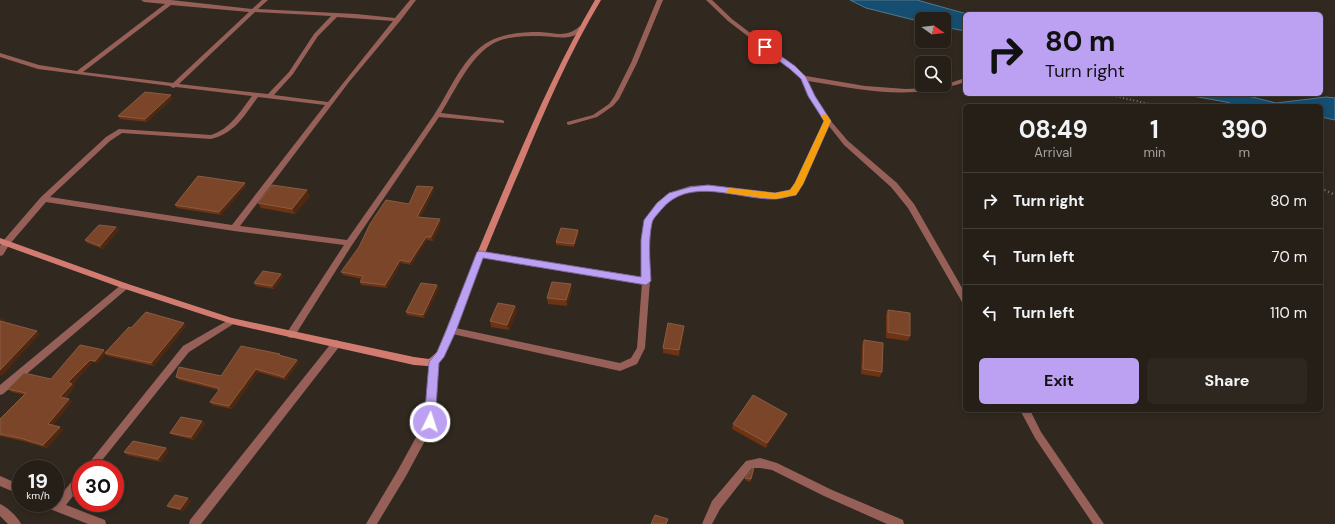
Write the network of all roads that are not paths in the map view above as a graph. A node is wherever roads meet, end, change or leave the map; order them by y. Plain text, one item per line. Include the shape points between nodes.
1 (144, 0) edge
2 (265, 0) edge
3 (413, 0) edge
4 (598, 0) edge
5 (660, 0) edge
6 (709, 0) edge
7 (171, 1) edge
8 (254, 10) junction
9 (335, 15) junction
10 (398, 20) junction
11 (582, 27) junction
12 (0, 56) edge
13 (78, 73) junction
14 (804, 78) junction
15 (963, 81) edge
16 (173, 86) junction
17 (256, 95) junction
18 (270, 96) junction
19 (329, 104) junction
20 (437, 115) junction
21 (828, 121) junction
22 (502, 122) dead end
23 (569, 123) dead end
24 (44, 199) junction
25 (234, 228) junction
26 (3, 242) edge
27 (349, 243) junction
28 (0, 253) edge
29 (480, 254) junction
30 (646, 281) junction
31 (126, 286) junction
32 (963, 297) edge
33 (232, 321) junction
34 (451, 331) junction
35 (291, 334) junction
36 (336, 344) junction
37 (434, 362) junction
38 (0, 391) edge
39 (1026, 412) edge
40 (96, 460) edge
41 (0, 481) edge
42 (12, 486) edge
43 (72, 487) edge
44 (64, 495) edge
45 (0, 509) edge
46 (64, 509) edge
47 (16, 524) edge
48 (101, 524) edge
49 (194, 524) edge
50 (371, 524) edge
51 (707, 524) edge
52 (899, 524) edge
53 (1099, 524) edge

1 - 7 street
2 - 8 street
3 - 10 street
4 - 11 street
5 - 23 street via 617,98 595,116
6 - 14 street via 730,20
7 - 8 street
7 - 13 street
8 - 9 street
8 - 16 street
9 - 10 street
9 - 18 street via 316,35 291,73
10 - 19 street
11 - 20 street via 576,33 564,36 510,36 492,42 469,62
11 - 29 street via 539,116
12 - 13 street via 38,67
13 - 16 street
14 - 15 street via 916,92 946,88
14 - 21 street via 811,96
16 - 17 street
17 - 18 street
17 - 24 street via 230,130 221,135 211,137 121,131 108,139
18 - 19 street
19 - 25 street
20 - 22 street
20 - 27 street
21 - 30 street via 793,192 775,196 708,188 690,189 672,195 660,205 648,220 645,240
21 - 32 street via 846,142 894,185 911,206
24 - 25 street
24 - 26 street
25 - 27 street
26 - 28 street
26 - 31 street
27 - 35 street
29 - 30 street
29 - 34 street
30 - 34 street via 641,348 634,361 620,367
31 - 33 street
31 - 38 street
33 - 35 street
33 - 40 street via 186,349
34 - 37 street via 441,354
35 - 36 street
36 - 37 street via 414,362
36 - 49 street
37 - 50 street via 430,422
39 - 53 street via 1038,435
41 - 42 street
43 - 44 street
45 - 47 street
46 - 48 street
51 - 52 street via 716,505 749,464 760,463 773,466

